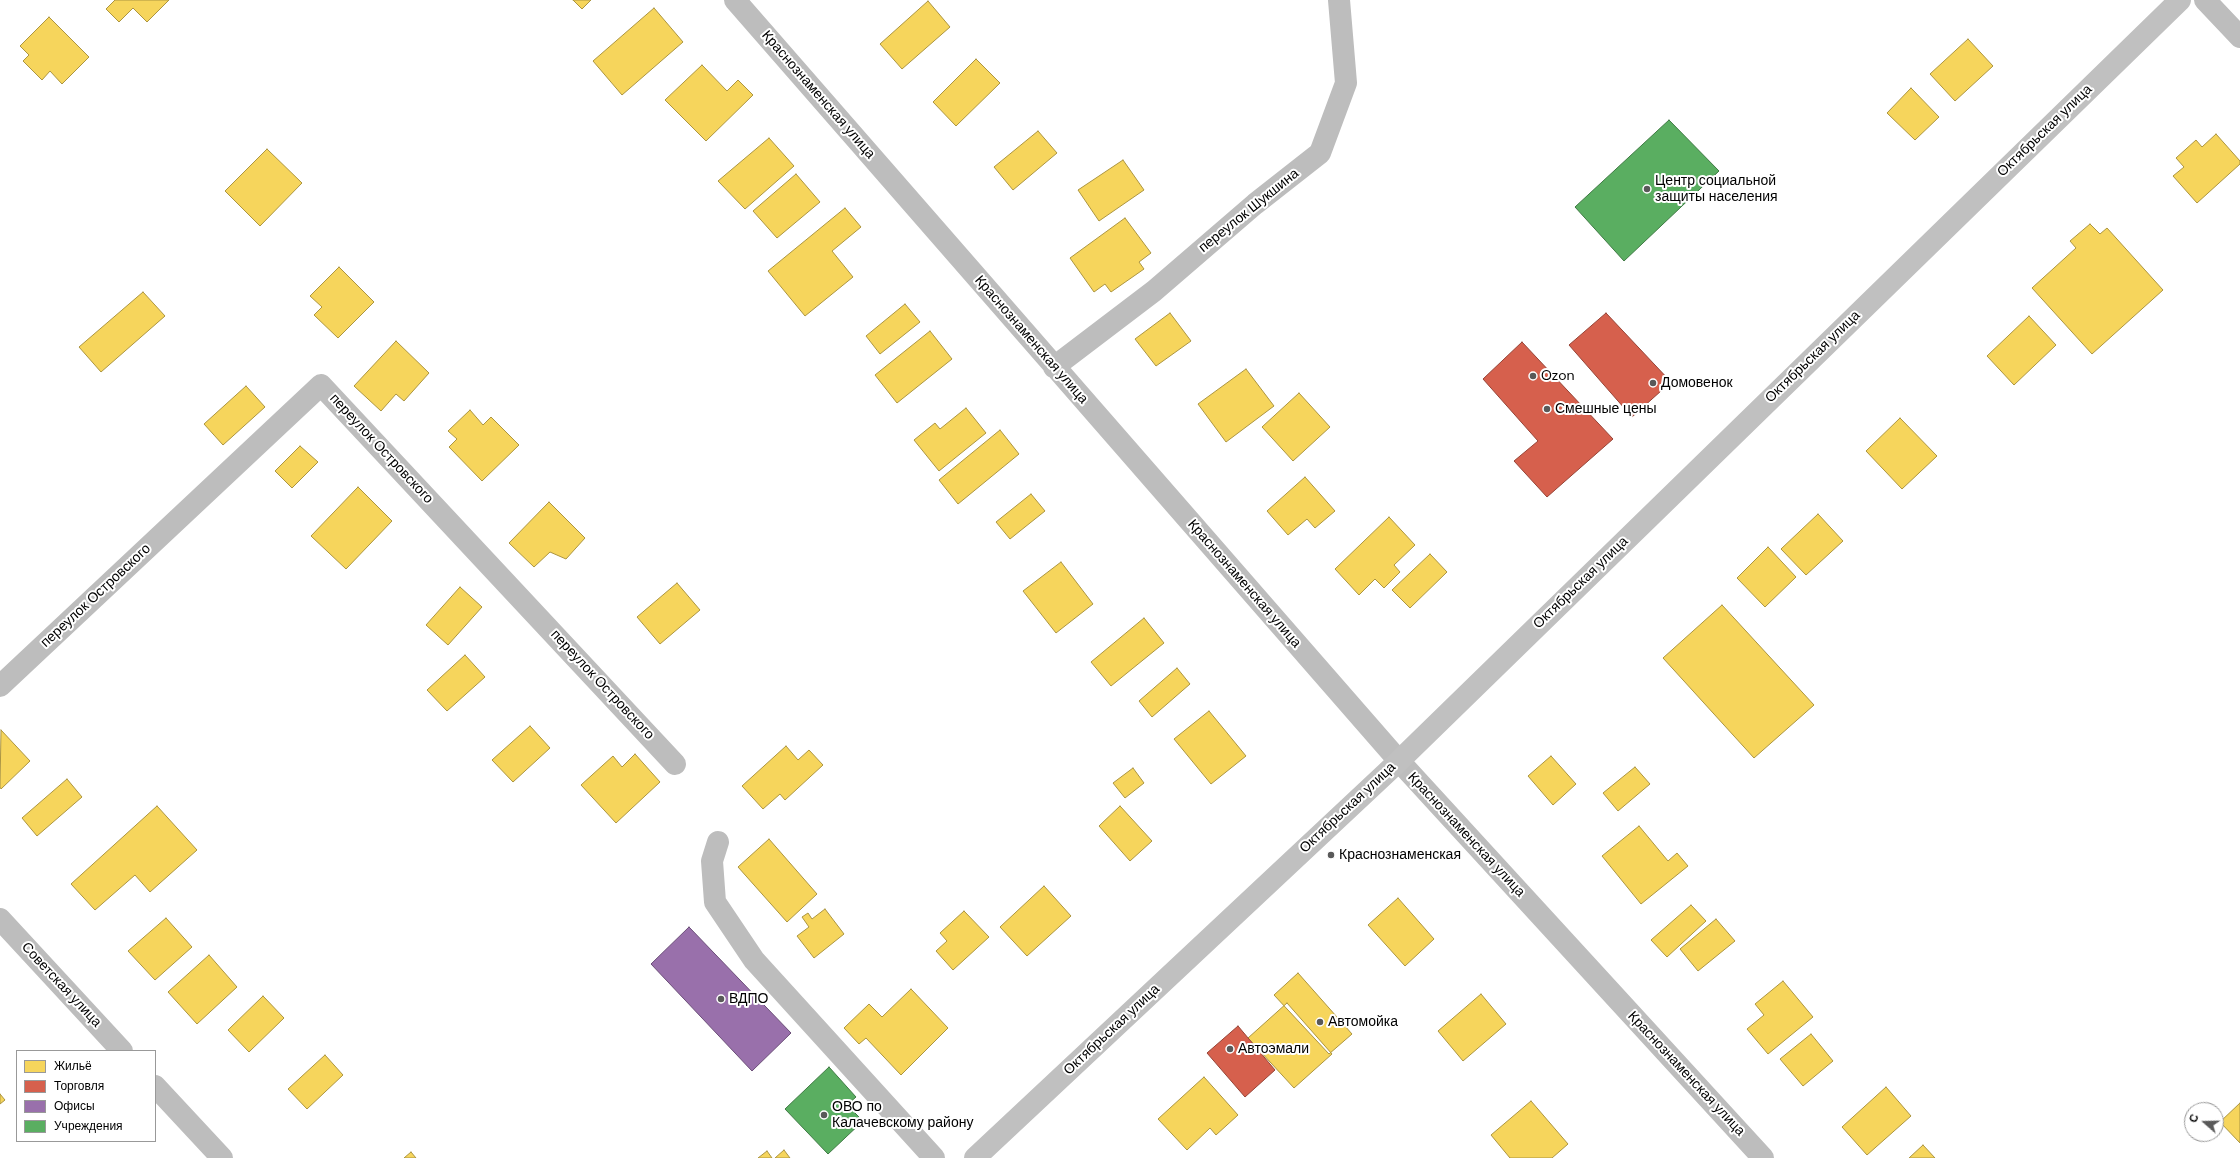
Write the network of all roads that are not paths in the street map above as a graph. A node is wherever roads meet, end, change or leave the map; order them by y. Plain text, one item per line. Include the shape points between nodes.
1 (735, 0) edge
2 (1339, 0) edge
3 (2180, 0) edge
4 (2205, 0) edge
5 (2240, 37) edge
6 (1054, 367) junction
7 (0, 686) edge
8 (1399, 761) junction
9 (675, 764) dead end
10 (718, 842) dead end
11 (0, 919) edge
12 (121, 1050) edge
13 (156, 1087) edge
14 (222, 1158) edge
15 (934, 1158) edge
16 (975, 1158) edge
17 (1763, 1158) edge

1 - 6 street, Краснознаменская улица
2 - 6 street, переулок Шукшина via 1346,83 1320,153 1255,204 1154,291
3 - 8 main road, Октябрьская улица
4 - 5 street
6 - 8 street, Краснознаменская улица
7 - 9 street, переулок Островского via 321,385
8 - 16 main road, Октябрьская улица
8 - 17 street, Краснознаменская улица
10 - 15 street via 712,861 715,902 754,960
11 - 12 street, Советская улица
13 - 14 street

